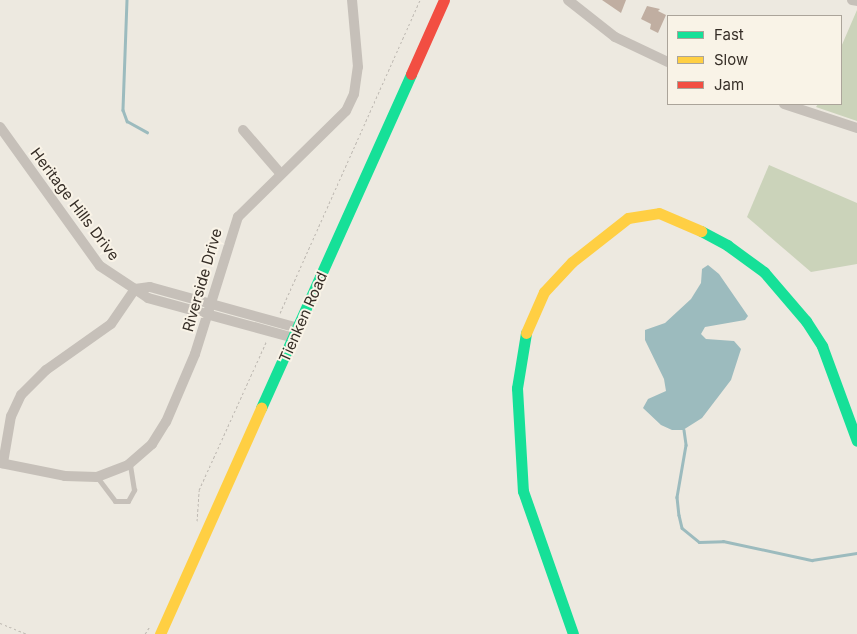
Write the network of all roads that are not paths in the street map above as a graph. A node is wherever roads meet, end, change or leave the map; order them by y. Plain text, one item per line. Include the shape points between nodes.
1 (352, 0) edge
2 (444, 0) edge
3 (568, 0) edge
4 (852, 0) edge
5 (857, 1) edge
6 (667, 62) edge
7 (787, 105) edge
8 (0, 127) edge
9 (857, 128) edge
10 (243, 130) dead end
11 (281, 174) junction
12 (135, 289) junction
13 (210, 309) junction
14 (296, 333) junction
15 (857, 441) edge
16 (2, 463) edge
17 (130, 464) junction
18 (97, 476) junction
19 (160, 634) edge
20 (573, 634) edge

1 - 11 street, Riverside Drive via 358,67 354,94 341,118
2 - 14 street, Tienken Road
3 - 6 street via 615,37
4 - 5 street
7 - 9 street
8 - 12 street, Heritage Hills Drive via 100,266
10 - 11 street
11 - 13 street, Riverside Drive via 238,217
12 - 13 street via 150,287
12 - 16 street via 111,324 46,370 21,395 11,416
13 - 14 street via 271,331
13 - 14 street via 276,321
13 - 17 street, Riverside Drive via 166,422 152,444
14 - 19 street, Tienken Road
15 - 20 street via 822,346 786,296 747,258 699,228 659,213 628,218 580,256 544,292 531,315 523,340 517,388 523,491
16 - 18 street, Riverside Drive via 65,476
17 - 18 street, Riverside Drive
17 - 18 lane via 134,490 128,501 115,501

